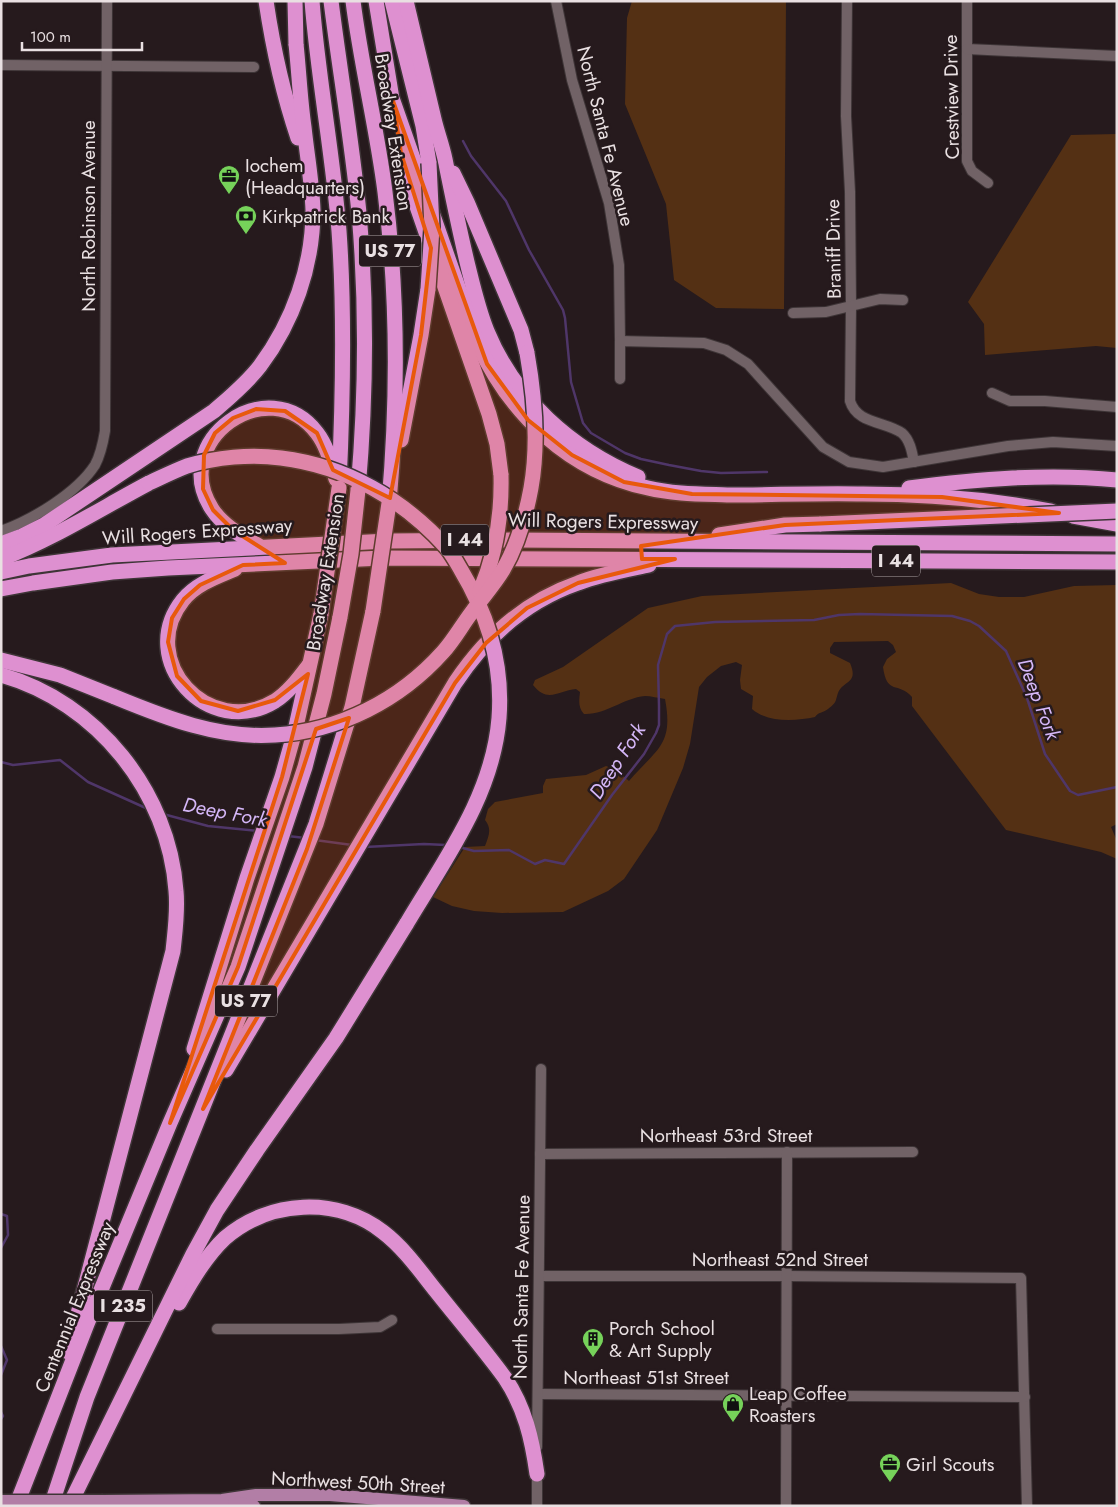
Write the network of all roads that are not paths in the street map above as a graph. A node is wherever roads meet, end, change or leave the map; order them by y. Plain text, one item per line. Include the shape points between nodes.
1 (107, 1) edge
2 (266, 1) edge
3 (294, 1) edge
4 (312, 1) edge
5 (331, 1) edge
6 (353, 1) edge
7 (376, 1) edge
8 (392, 1) edge
9 (406, 1) edge
10 (556, 1) edge
11 (847, 1) edge
12 (967, 1) edge
13 (967, 49) junction
14 (1117, 56) edge
15 (1, 65) edge
16 (106, 65) junction
17 (254, 67) dead end
18 (393, 101) junction
19 (444, 156) junction
20 (308, 168) junction
21 (332, 171) junction
22 (988, 184) dead end
23 (904, 300) dead end
24 (851, 306) junction
25 (793, 313) dead end
26 (620, 341) junction
27 (620, 379) dead end
28 (992, 393) dead end
29 (1117, 407) edge
30 (1117, 446) edge
31 (914, 462) junction
32 (1117, 480) edge
33 (339, 488) junction
34 (692, 494) junction
35 (862, 494) junction
36 (389, 503) junction
37 (1117, 511) edge
38 (1117, 524) edge
39 (1, 532) edge
40 (670, 542) junction
41 (1, 544) edge
42 (1117, 544) edge
43 (259, 546) junction
44 (1, 559) edge
45 (675, 559) junction
46 (1117, 562) edge
47 (243, 565) junction
48 (1, 572) edge
49 (1, 589) edge
50 (462, 626) junction
51 (1, 660) edge
52 (311, 663) junction
53 (1, 675) edge
54 (541, 1069) dead end
55 (203, 1109) junction
56 (170, 1123) junction
57 (787, 1152) junction
58 (912, 1152) dead end
59 (540, 1154) junction
60 (539, 1276) junction
61 (786, 1276) junction
62 (392, 1320) dead end
63 (217, 1329) dead end
64 (538, 1394) junction
65 (787, 1396) junction
66 (1025, 1397) junction
67 (117, 1408) junction
68 (51, 1415) junction
69 (537, 1474) junction
70 (222, 1500) junction
71 (330, 1500) edge
72 (1, 1501) edge
73 (145, 1504) edge
74 (16, 1506) edge
75 (52, 1506) edge
76 (69, 1506) edge
77 (254, 1506) edge
78 (464, 1506) edge
79 (537, 1506) edge
80 (786, 1506) edge
81 (1027, 1506) edge

1 - 16 street, North Robinson Avenue
2 - 20 highway via 276,60
3 - 20 highway, bridge
3 - 21 highway
4 - 21 highway
5 - 56 highway, Broadway Extension / US 77, bridge via 355,176 364,287 364,399 350,554 324,694 300,782 238,968
6 - 36 highway, Broadway Extension / US 77 via 385,192 393,276 395,400
7 - 18 highway
8 - 36 highway, bridge via 423,126 432,193 432,228 421,335
9 - 19 highway
10 - 26 street, North Santa Fe Avenue via 572,80 610,202 619,265
11 - 24 street, Braniff Drive via 846,116
12 - 13 street, Crestview Drive
13 - 14 street
13 - 22 street, Crestview Drive via 966,162
15 - 16 street
16 - 17 street
16 - 39 street, North Robinson Avenue via 104,431 101,452 80,482 50,506
18 - 34 highway via 478,344 512,401 543,435 592,467 624,482
18 - 50 highway, bridge via 401,153 412,192 497,444 501,508 494,551 481,588
19 - 34 highway via 474,292 487,332 508,373 554,426 586,450 625,471
19 - 50 highway, bridge via 517,321 533,384 535,428 530,489 513,550 503,570
20 - 41 highway via 313,210 307,266 290,317 259,367 214,411 44,525
21 - 33 highway via 339,230 343,318
23 - 24 street via 880,299
24 - 25 street via 826,312
24 - 31 street, Braniff Drive via 852,408 867,419 902,433 910,445
26 - 27 street, North Santa Fe Avenue
26 - 31 street via 704,343 726,350 748,364 822,447 849,462 883,466
28 - 29 street via 1010,401
30 - 31 street via 1053,442
32 - 35 highway via 1017,478
33 - 43 highway via 323,441 311,426 294,414 276,409 256,409 224,424 215,433 204,455 203,489 222,521
33 - 52 highway, bridge
34 - 35 highway
35 - 38 highway via 977,500
36 - 55 highway, Broadway Extension / US 77, bridge via 373,611 352,707 328,788
37 - 40 highway, bridge via 785,525
40 - 42 highway, Will Rogers Expressway / I 44
40 - 43 highway, Will Rogers Expressway / I 44 via 447,540
43 - 48 highway, Will Rogers Expressway / I 44 via 112,555
44 - 67 highway, bridge via 25,550 149,482 188,466 249,457 280,458 321,466 372,486 408,510 448,549 488,626 496,656 500,687 495,748 480,794 466,823 336,1038 217,1210
45 - 46 highway, Will Rogers Expressway / I 44
45 - 47 highway, Will Rogers Expressway / I 44 via 413,558
45 - 55 highway via 578,583 542,600 513,619 465,667
47 - 49 highway, Will Rogers Expressway / I 44 via 112,572
47 - 52 highway via 200,585 178,608 168,642 172,666 183,685 212,707 238,712 252,710 286,692
50 - 51 highway, bridge via 423,673 372,708 311,730 274,735 212,731 182,723 60,676
52 - 56 highway via 282,777
53 - 68 highway via 21,680 84,717 133,770 160,823 173,868 177,911 173,952
54 - 59 street, North Santa Fe Avenue
55 - 75 highway, I 235 via 86,1397
56 - 68 highway, Centennial Expressway / I 235
57 - 58 street, Northeast 53rd Street
57 - 59 street, Northeast 53rd Street
57 - 61 street
59 - 60 street, North Santa Fe Avenue
60 - 61 street, Northeast 52nd Street
60 - 64 street, North Santa Fe Avenue
61 - 65 street
61 - 66 street, Northeast 52nd Street via 1021,1278
62 - 63 street via 380,1327 348,1329
64 - 65 street, Northeast 51st Street
64 - 69 street, North Santa Fe Avenue
65 - 66 street, Northeast 51st Street
65 - 80 street
66 - 81 street
67 - 69 highway via 195,1276 226,1238 249,1222 276,1211 329,1208 366,1220 392,1239 498,1367 526,1418
67 - 76 highway
68 - 74 highway, Centennial Expressway / I 235
69 - 79 street, North Santa Fe Avenue
70 - 71 main road, Northwest 50th Street via 256,1495
70 - 73 main road, Northwest 50th Street
70 - 77 main road, Northwest 50th Street
71 - 78 main road, Northwest 50th Street
72 - 73 main road, Northwest 50th Street, bridge

